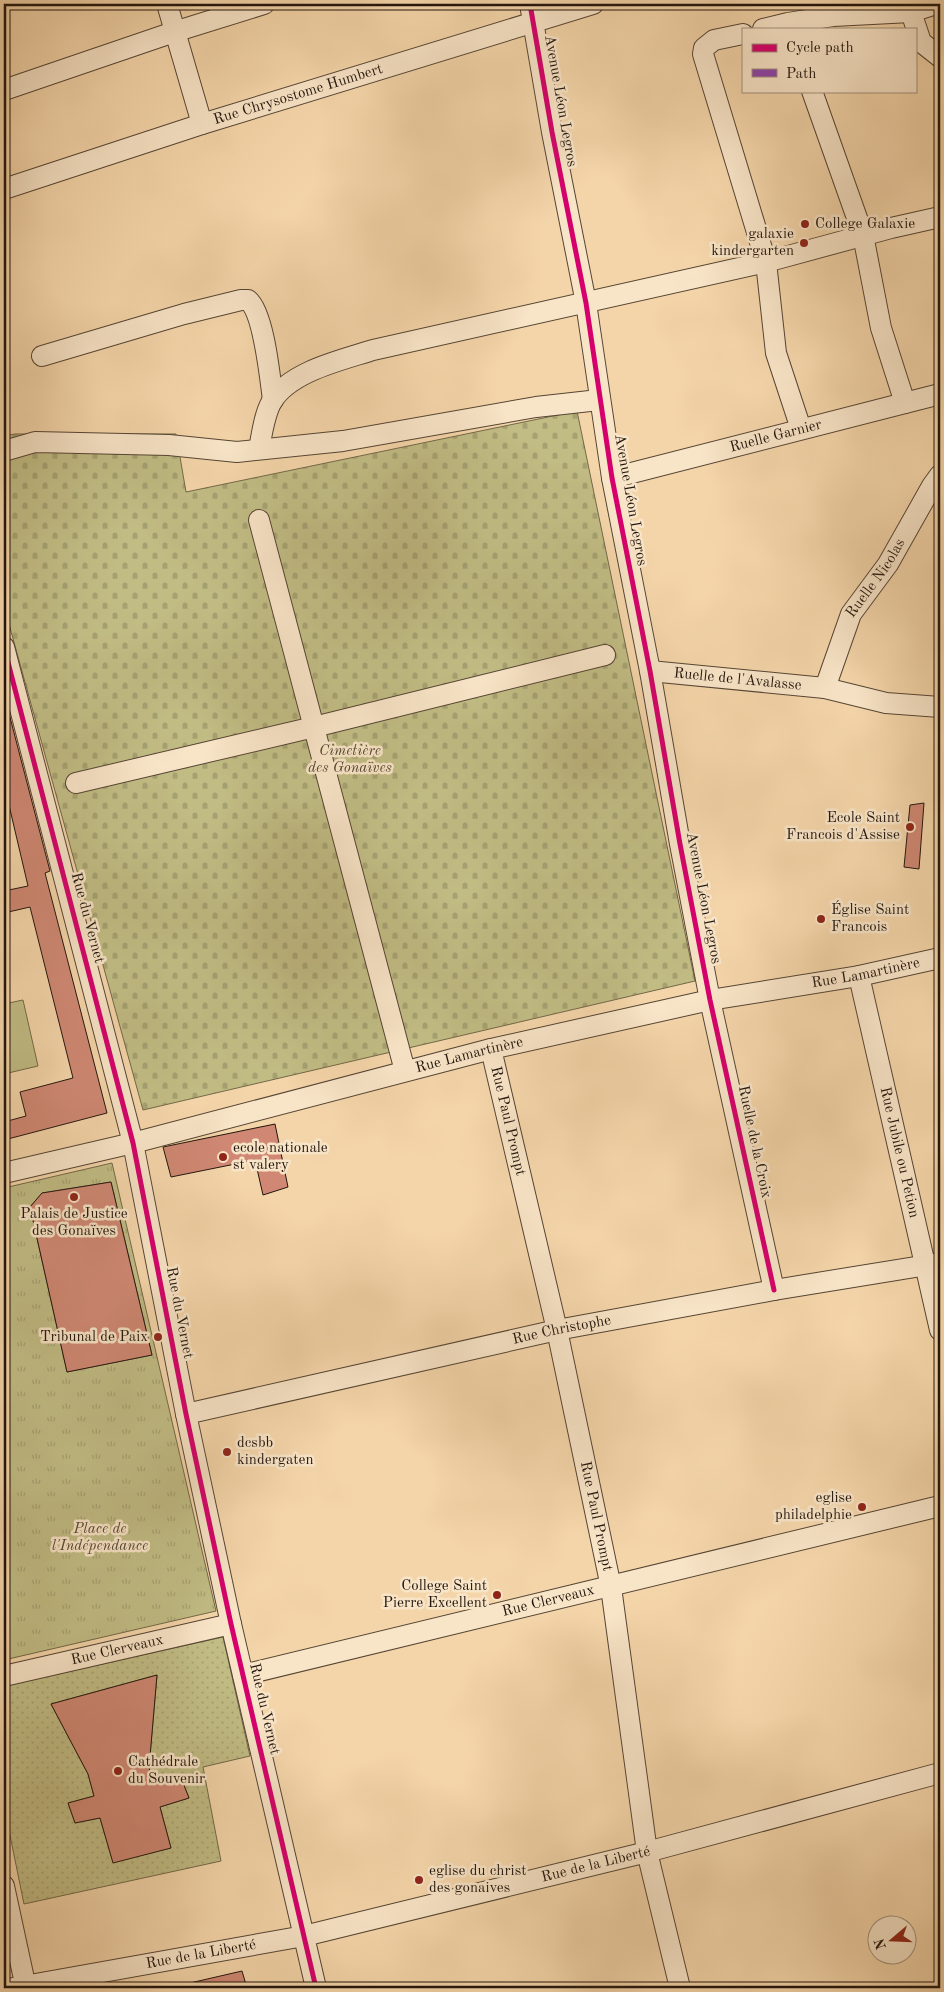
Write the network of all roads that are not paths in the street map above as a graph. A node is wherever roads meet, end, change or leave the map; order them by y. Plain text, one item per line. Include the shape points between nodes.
1 (167, 4) edge
2 (264, 4) edge
3 (593, 4) edge
4 (936, 4) edge
5 (911, 12) junction
6 (532, 14) edge
7 (789, 26) edge
8 (772, 28) edge
9 (174, 32) junction
10 (742, 34) edge
11 (940, 57) edge
12 (4, 90) edge
13 (812, 92) edge
14 (202, 124) junction
15 (4, 190) edge
16 (940, 217) edge
17 (863, 235) junction
18 (766, 262) junction
19 (586, 303) junction
20 (42, 356) dead end
21 (940, 394) edge
22 (273, 400) junction
23 (599, 400) junction
24 (905, 403) junction
25 (801, 429) junction
26 (259, 449) junction
27 (4, 451) edge
28 (940, 474) edge
29 (612, 478) junction
30 (259, 520) dead end
31 (4, 647) edge
32 (605, 656) dead end
33 (650, 670) junction
34 (825, 688) junction
35 (940, 707) edge
36 (314, 727) junction
37 (76, 783) dead end
38 (940, 958) edge
39 (859, 976) junction
40 (710, 1000) junction
41 (491, 1049) junction
42 (405, 1071) junction
43 (133, 1143) junction
44 (4, 1173) edge
45 (933, 1265) edge
46 (774, 1290) junction
47 (557, 1330) junction
48 (940, 1330) edge
49 (186, 1414) junction
50 (940, 1506) edge
51 (611, 1587) junction
52 (231, 1624) junction
53 (243, 1675) junction
54 (4, 1676) edge
55 (940, 1772) edge
56 (647, 1852) junction
57 (4, 1886) edge
58 (304, 1936) junction
59 (21, 1987) edge
60 (316, 1988) edge
61 (680, 1988) edge

1 - 9 street
2 - 9 street
3 - 6 street, Rue Chrysostome Humbert
4 - 5 street
5 - 7 street via 832,16
5 - 11 street via 921,42
6 - 14 street, Rue Chrysostome Humbert
6 - 19 street, Avenue Léon Legros
7 - 8 street
9 - 12 street
9 - 14 street
10 - 18 street via 714,40 704,48 703,54
13 - 17 street
14 - 15 street, Rue Chrysostome Humbert
16 - 17 street
17 - 18 street
17 - 24 street via 881,328
18 - 19 street
18 - 25 street via 776,354
19 - 22 street via 373,350 297,378
19 - 23 street, Avenue Léon Legros
20 - 22 street via 184,314 248,300 257,310
21 - 24 street, Ruelle Garnier
22 - 26 street
23 - 26 street via 342,441
23 - 29 street, Avenue Léon Legros
24 - 25 street, Ruelle Garnier
25 - 29 street, Ruelle Garnier
26 - 27 street via 237,452 169,444 36,442
28 - 34 street, Ruelle Nicolas via 888,564 851,614
29 - 33 street, Avenue Léon Legros
30 - 36 street
31 - 43 street, Rue du Vernet
32 - 36 street
33 - 34 street, Ruelle de l'Avalasse
33 - 40 street, Avenue Léon Legros
34 - 35 street, Ruelle de l'Avalasse via 886,703
36 - 37 street
36 - 42 street
38 - 39 street, Rue Lamartinère
39 - 40 street, Rue Lamartinère
39 - 45 street, Rue Jubile ou Petion
40 - 41 street, Rue Lamartinère
40 - 46 street, Ruelle de la Croix
41 - 42 street, Rue Lamartinère
41 - 47 street, Rue Paul Prompt
42 - 43 street, Rue Lamartinère
43 - 44 street, Rue Lamartinère
43 - 49 street, Rue du Vernet
45 - 46 street, Rue Christophe
45 - 48 street, Rue Jubile ou Petion
46 - 47 street, Rue Christophe
47 - 49 street, Rue Christophe
47 - 51 street, Rue Paul Prompt
49 - 52 street, Rue du Vernet
50 - 51 street, Rue Clerveaux
51 - 53 street, Rue Clerveaux
51 - 56 street, Rue Paul Prompt
52 - 53 street, Rue du Vernet
52 - 54 street, Rue Clerveaux
53 - 58 street, Rue du Vernet
55 - 56 street, Rue de la Liberté
56 - 58 street, Rue de la Liberté
56 - 61 street, Rue Paul Prompt
57 - 59 street
58 - 59 street, Rue de la Liberté
58 - 60 street, Rue du Vernet

